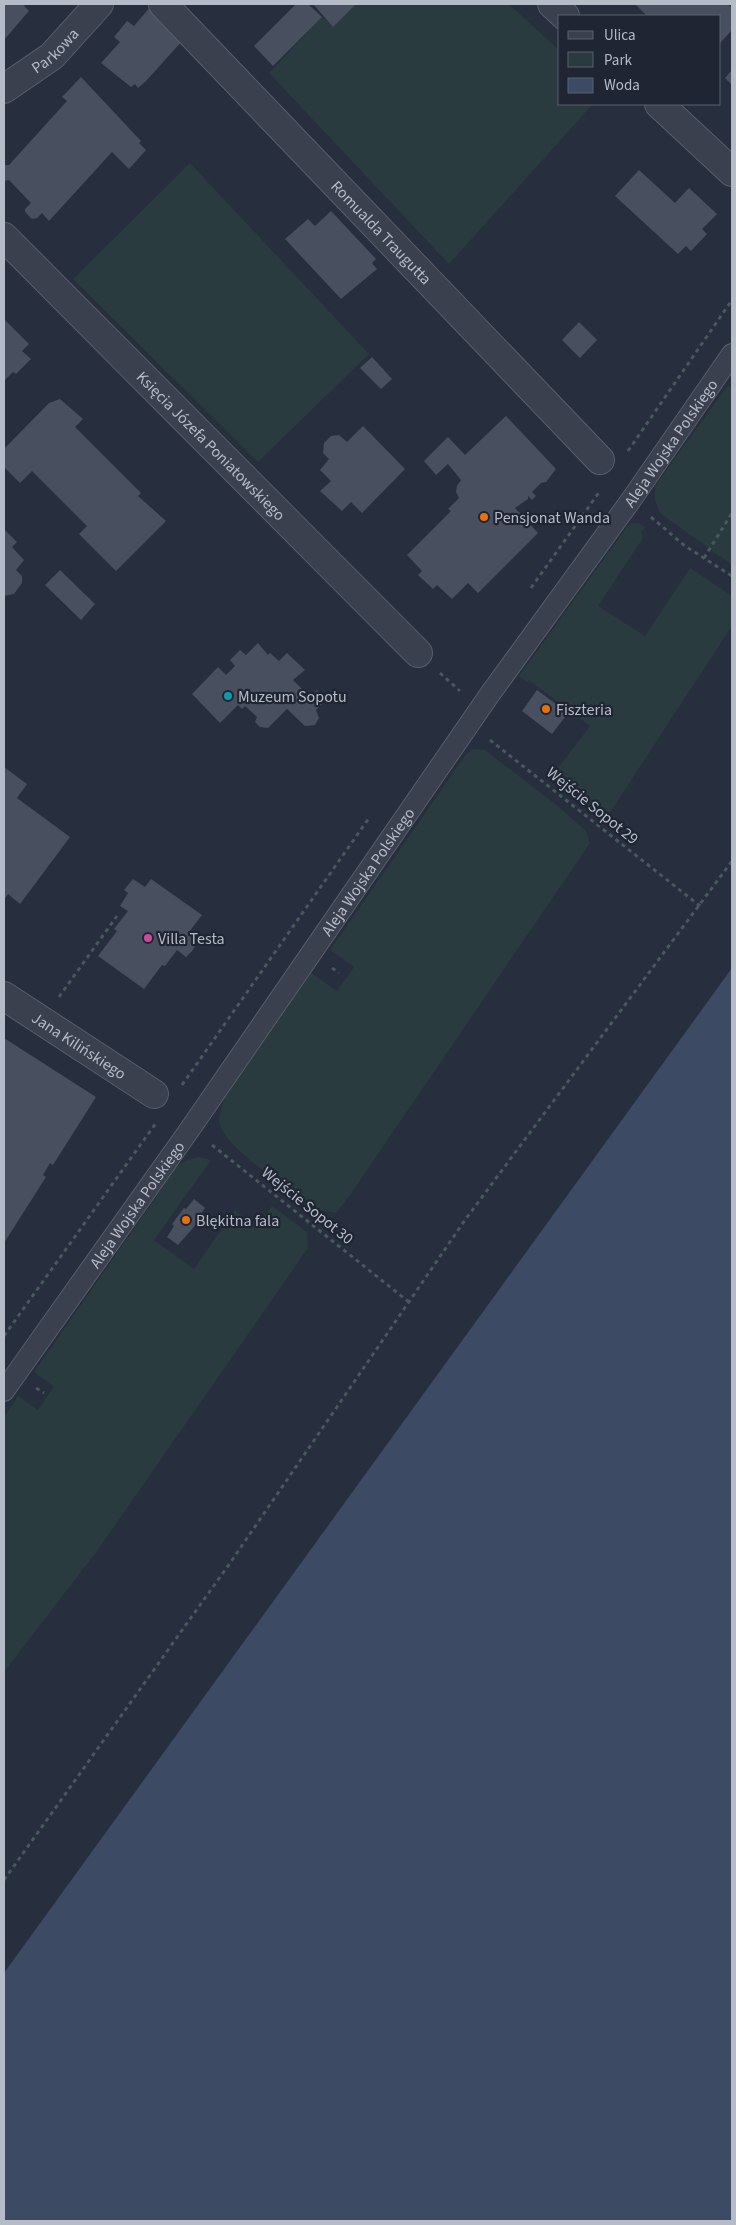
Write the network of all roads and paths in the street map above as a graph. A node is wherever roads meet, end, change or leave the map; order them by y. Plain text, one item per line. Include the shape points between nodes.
1 (99, 4) edge
2 (163, 4) edge
3 (552, 4) edge
4 (564, 15) edge
5 (4, 89) edge
6 (660, 105) edge
7 (732, 172) edge
8 (4, 238) edge
9 (732, 354) edge
10 (600, 460) dead end
11 (631, 500) junction
12 (732, 513) edge
13 (704, 558) junction
14 (732, 576) edge
15 (418, 653) dead end
16 (470, 724) junction
17 (732, 861) edge
18 (700, 906) junction
19 (117, 916) dead end
20 (331, 967) dead end
21 (339, 973) dead end
22 (4, 996) edge
23 (43, 1021) junction
24 (154, 1094) dead end
25 (190, 1129) junction
26 (409, 1302) junction
27 (4, 1391) edge
28 (4, 1880) edge

1 - 5 street, Parkowa via 52,56
2 - 10 street, Romualda Traugutta
3 - 4 street
6 - 7 street
8 - 15 street, Księcia Józefa Poniatowskiego
9 - 11 street, Aleja Wojska Polskiego
11 - 13 path
11 - 16 street, Aleja Wojska Polskiego
12 - 13 path
13 - 14 path
16 - 18 path, Wejście Sopot 29
16 - 25 street, Aleja Wojska Polskiego
17 - 18 path
18 - 26 path via 465,1220
19 - 23 path
20 - 21 path
22 - 23 street, Jana Kilińskiego
23 - 24 street, Jana Kilińskiego
25 - 26 path, Wejście Sopot 30
25 - 27 street, Aleja Wojska Polskiego
26 - 28 path via 230,1563

